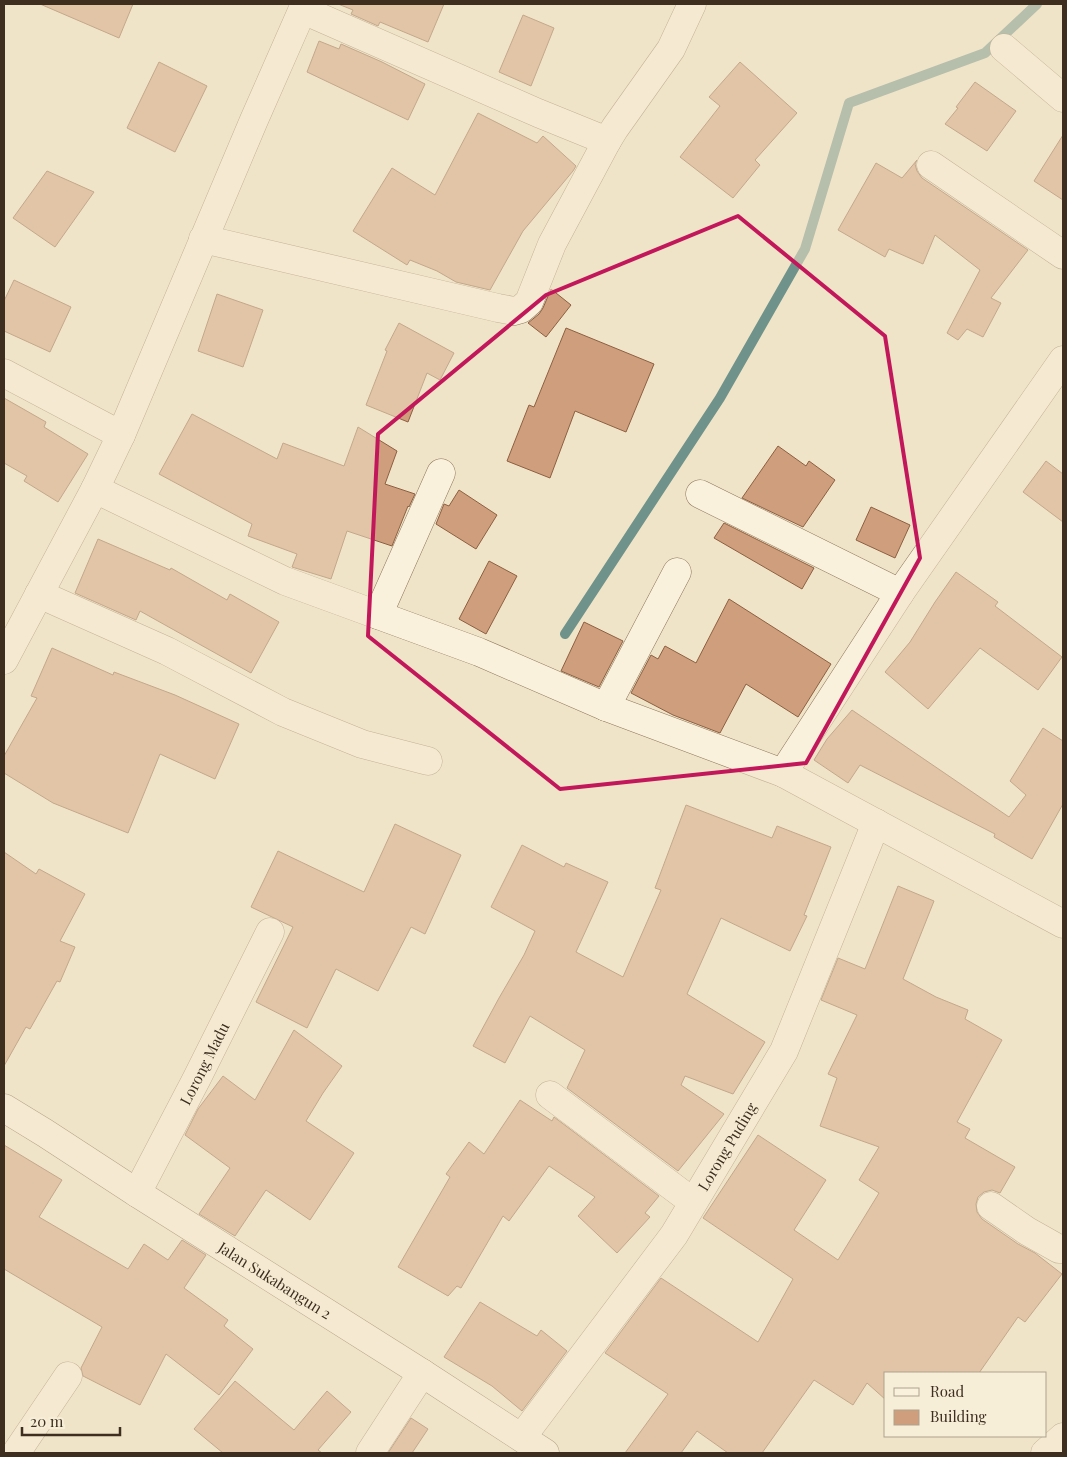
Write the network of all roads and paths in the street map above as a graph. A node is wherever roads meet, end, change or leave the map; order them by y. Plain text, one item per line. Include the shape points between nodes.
1 (304, 7) edge
2 (683, 7) edge
3 (1004, 48) dead end
4 (1063, 98) edge
5 (607, 141) junction
6 (931, 165) dead end
7 (204, 239) junction
8 (1063, 256) edge
9 (1063, 360) edge
10 (4, 373) edge
11 (121, 434) junction
12 (441, 473) dead end
13 (95, 490) junction
14 (700, 494) dead end
15 (677, 572) dead end
16 (900, 593) junction
17 (39, 594) junction
18 (378, 615) junction
19 (4, 660) edge
20 (606, 706) junction
21 (428, 761) dead end
22 (783, 773) junction
23 (876, 823) junction
24 (1063, 924) edge
25 (270, 932) dead end
26 (550, 1095) dead end
27 (4, 1108) edge
28 (137, 1194) junction
29 (694, 1202) junction
30 (991, 1206) dead end
31 (1063, 1250) edge
32 (422, 1373) junction
33 (68, 1376) dead end
34 (522, 1437) junction
35 (1063, 1437) edge
36 (16, 1453) edge
37 (370, 1453) edge
38 (545, 1453) edge
39 (1045, 1453) edge

1 - 5 street
1 - 7 street
2 - 5 street via 671,49
3 - 4 street
5 - 7 street via 552,244 529,302 514,311
6 - 8 street
7 - 11 street
9 - 16 street
10 - 11 street
11 - 13 street
12 - 18 street
13 - 17 street
13 - 18 street via 285,581
14 - 16 street
15 - 20 street
16 - 22 street
17 - 19 street
17 - 21 street via 167,651 283,712 362,744
18 - 20 street via 479,652
20 - 22 street
22 - 23 street
23 - 24 street
23 - 29 street, Lorong Puding via 784,1051
25 - 28 street, Lorong Madu
26 - 29 street
27 - 28 street, Jalan Sukabangun 2
28 - 32 street, Jalan Sukabangun 2
29 - 34 street, Lorong Puding via 674,1235
30 - 31 street
32 - 34 street, Jalan Sukabangun 2
32 - 37 street
33 - 36 street
34 - 38 street, Jalan Sukabangun 2
35 - 39 street

